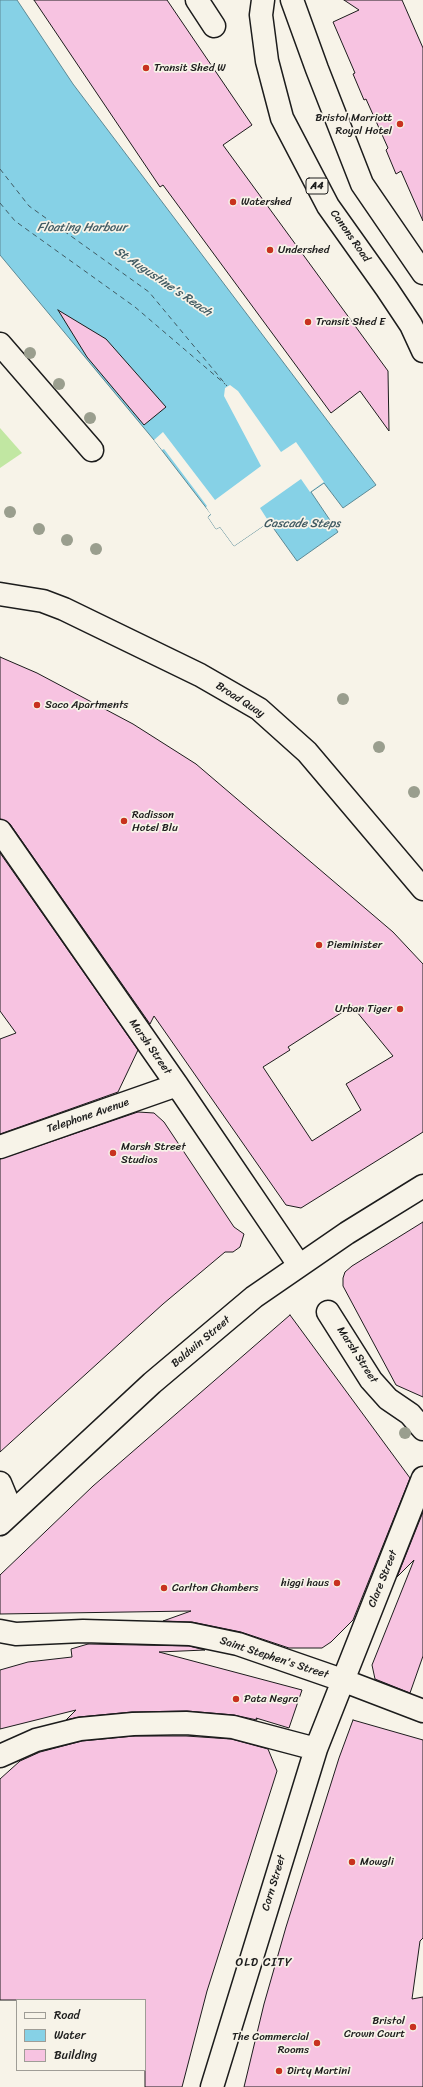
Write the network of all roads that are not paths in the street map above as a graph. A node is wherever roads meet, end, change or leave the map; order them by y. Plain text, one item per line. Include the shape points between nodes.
1 (197, 0) edge
2 (263, 0) edge
3 (292, 0) edge
4 (214, 26) dead end
5 (423, 273) edge
6 (0, 344) edge
7 (423, 351) edge
8 (92, 450) dead end
9 (0, 594) edge
10 (0, 831) edge
11 (423, 889) edge
12 (177, 1085) junction
13 (0, 1147) edge
14 (423, 1186) edge
15 (299, 1265) junction
16 (328, 1312) dead end
17 (423, 1429) edge
18 (422, 1481) edge
19 (0, 1483) edge
20 (6, 1518) edge
21 (0, 1631) edge
22 (342, 1680) junction
23 (423, 1711) edge
24 (316, 1749) junction
25 (0, 1756) edge
26 (212, 2087) edge

1 - 4 street
2 - 7 street, Canons Road / A4 via 261,15 267,61 282,118 328,206 411,325
3 - 5 street via 362,184
6 - 8 street
9 - 11 street, Broad Quay via 43,601 64,609 200,675 259,709 307,752
10 - 12 street, Marsh Street
12 - 13 street, Telephone Avenue
12 - 15 street, Marsh Street
14 - 15 street, Baldwin Street
15 - 20 street, Baldwin Street via 254,1297 158,1378
16 - 17 street, Marsh Street via 371,1380 388,1399 410,1414
18 - 22 street, Clare Street
19 - 20 street
21 - 22 street, Saint Stephen's Street via 16,1634 83,1631 190,1634 238,1644
22 - 23 street, Saint Stephen's Street
22 - 24 street, Corn Street
24 - 25 street via 233,1727 133,1724 80,1729 36,1740
24 - 26 street, Corn Street

